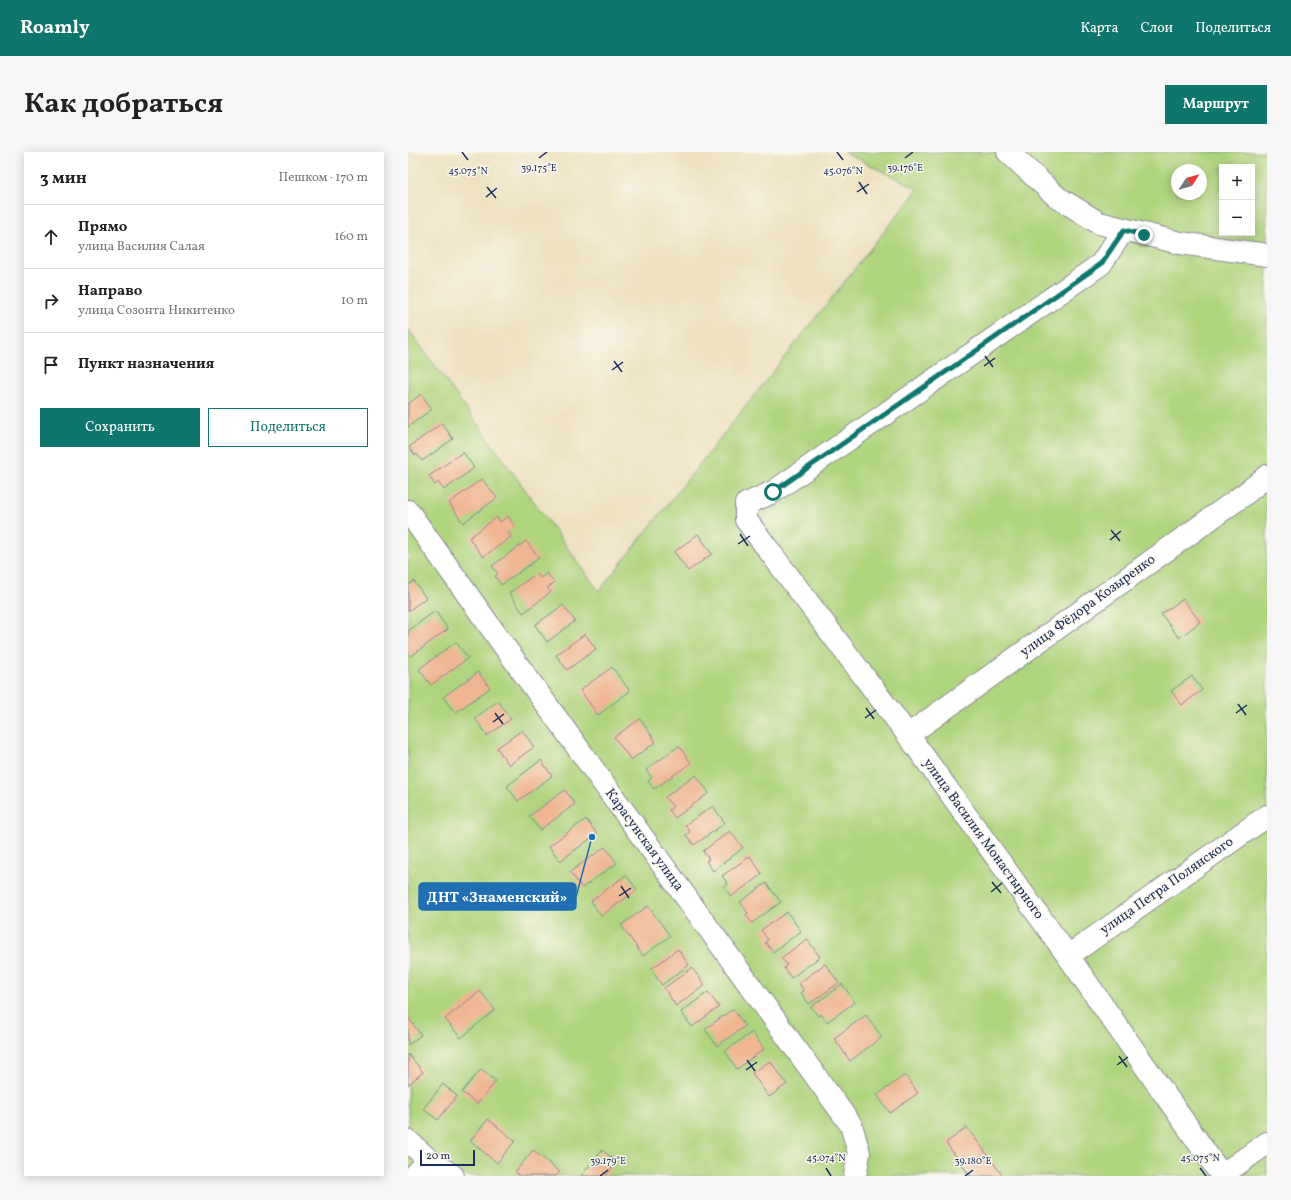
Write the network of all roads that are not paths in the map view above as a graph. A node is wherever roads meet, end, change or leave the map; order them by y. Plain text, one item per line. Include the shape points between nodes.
1 (1008, 152) edge
2 (1124, 230) junction
3 (1267, 255) edge
4 (1267, 476) edge
5 (408, 511) edge
6 (908, 735) junction
7 (1267, 816) edge
8 (1068, 956) junction
9 (408, 1141) edge
10 (1267, 1143) edge
11 (430, 1160) junction
12 (414, 1176) edge
13 (453, 1176) edge
14 (855, 1176) edge
15 (1222, 1176) edge

1 - 2 street via 1057,198 1099,223
2 - 3 street via 1180,243
2 - 6 street, улица Василия Монастырного via 1101,264 773,492 746,504 746,520
4 - 6 street, улица Фёдора Козыренко
5 - 14 street, Карасунская улица via 851,1125 858,1154
6 - 8 street, улица Василия Монастырного
7 - 8 street, улица Петра Полянского
8 - 15 street, улица Василия Монастырного
9 - 11 street
10 - 15 street
11 - 12 street
11 - 13 street

